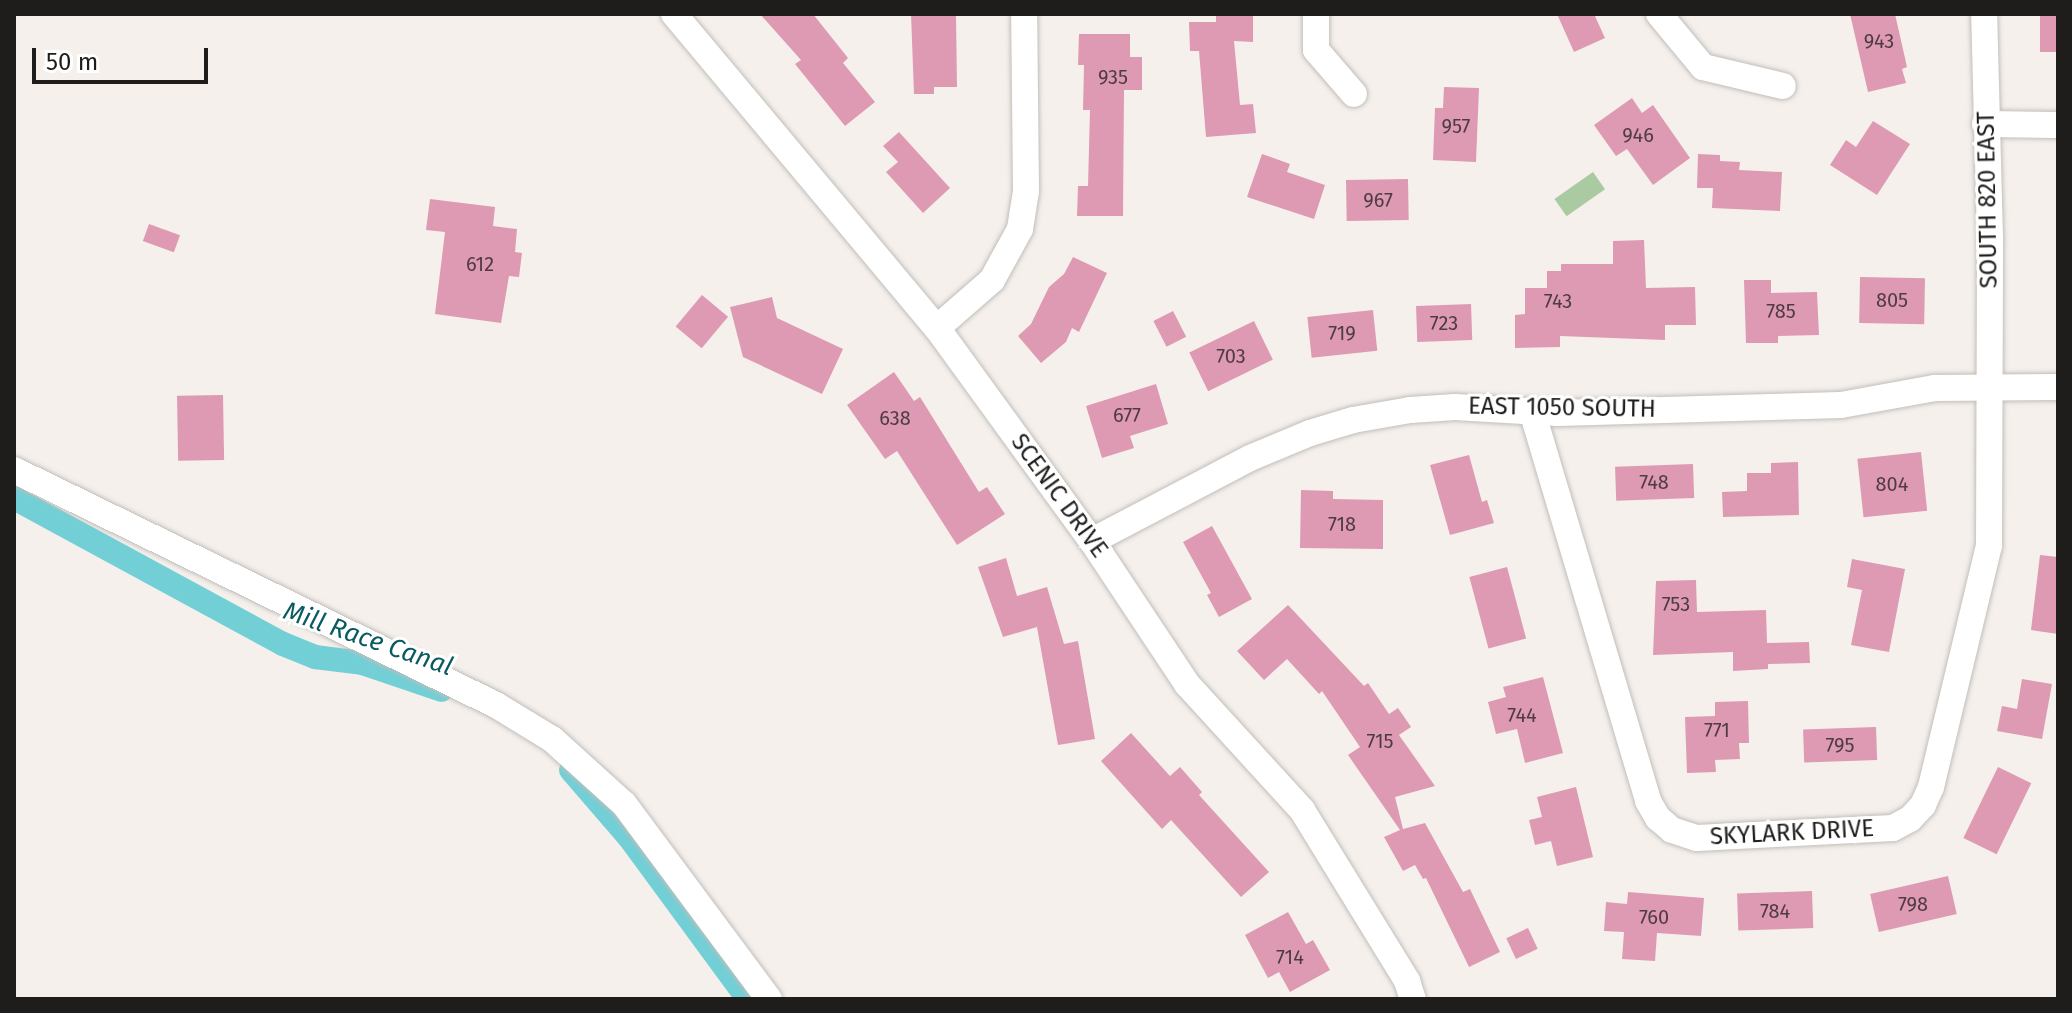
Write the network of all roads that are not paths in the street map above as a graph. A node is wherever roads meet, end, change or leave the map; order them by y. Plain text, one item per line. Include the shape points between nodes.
1 (674, 14) edge
2 (1024, 14) edge
3 (1316, 14) edge
4 (1659, 14) edge
5 (1984, 14) edge
6 (1783, 86) dead end
7 (1354, 94) dead end
8 (1985, 124) junction
9 (2058, 125) edge
10 (937, 328) junction
11 (1991, 386) junction
12 (2058, 387) edge
13 (1532, 411) junction
14 (14, 470) edge
15 (1092, 541) junction
16 (769, 999) edge
17 (1413, 999) edge

1 - 10 street, SCENIC DRIVE
2 - 10 street via 1026,191 1020,229 992,280
3 - 7 street via 1316,50
4 - 6 street via 1703,67
5 - 8 street, SOUTH 820 EAST
8 - 9 street
8 - 11 street, SOUTH 820 EAST
10 - 15 street, SCENIC DRIVE
11 - 12 street, EAST 1050 SOUTH
11 - 13 street, EAST 1050 SOUTH via 1935,388 1841,405
11 - 13 street, SKYLARK DRIVE via 1989,546 1931,787 1923,805 1893,828 1697,838 1672,830 1658,818 1648,801
13 - 15 street, EAST 1050 SOUTH via 1455,407 1353,420 1250,458
14 - 16 street via 496,705 552,739 624,804
15 - 17 street, SCENIC DRIVE via 1187,684 1302,810

